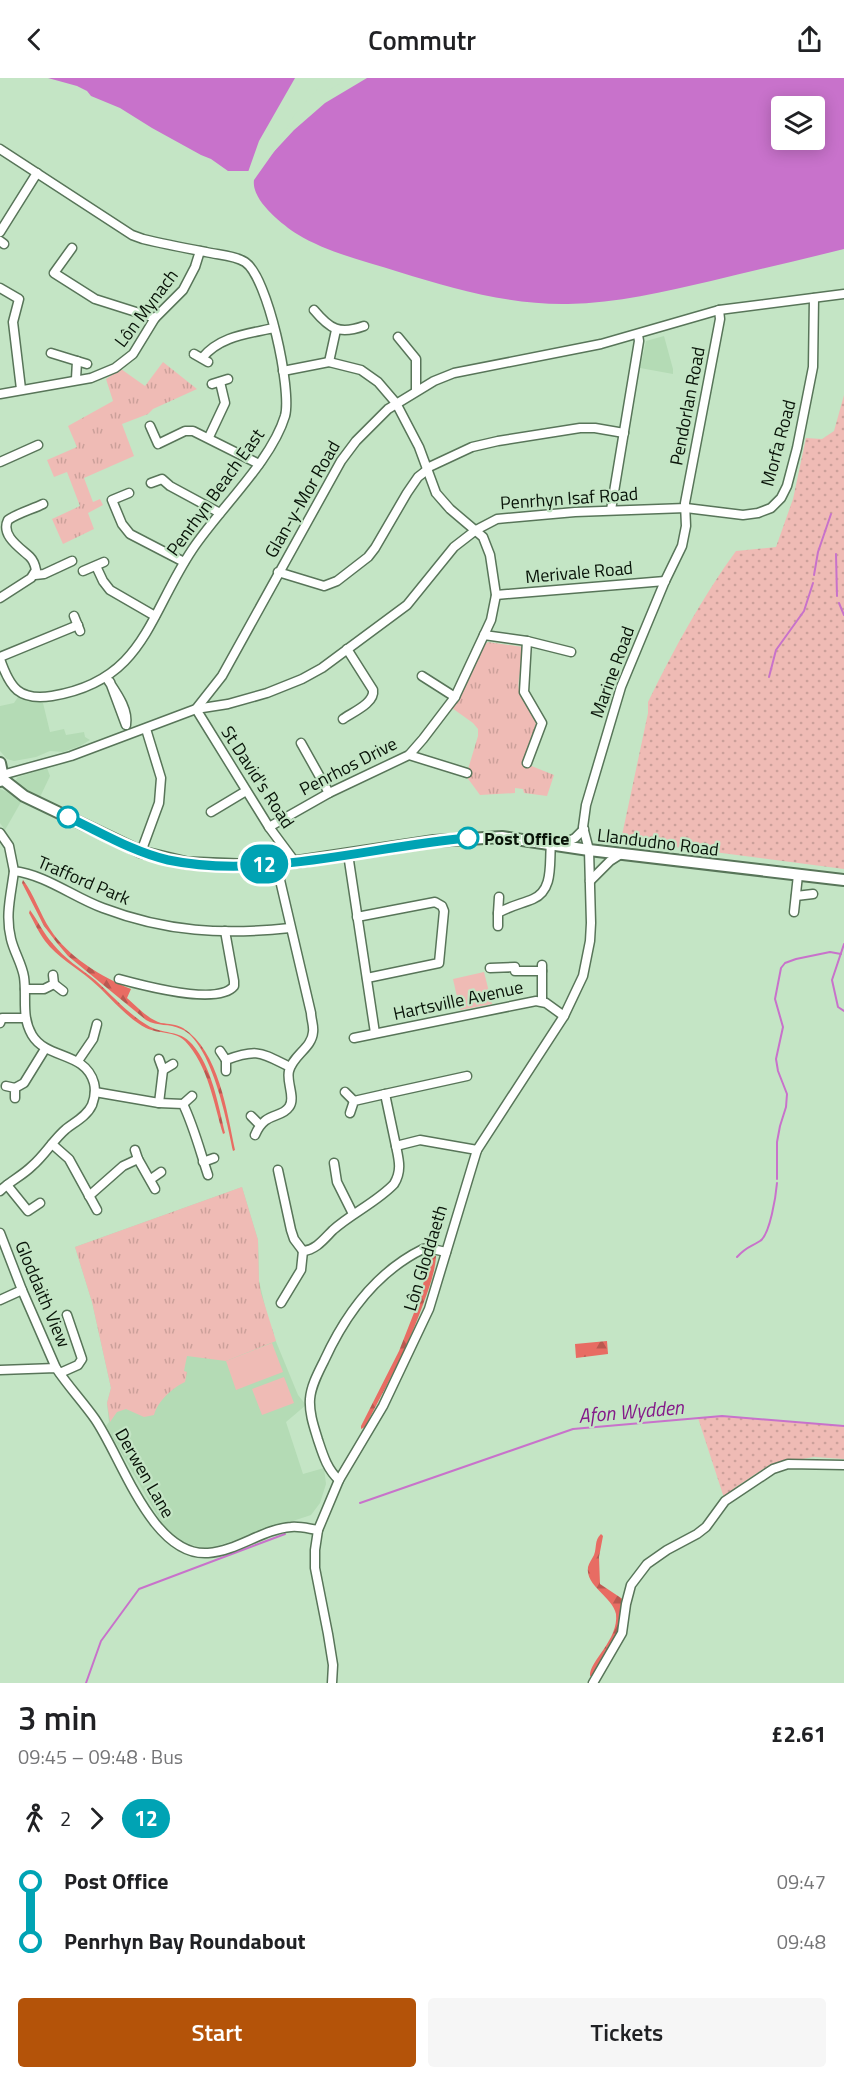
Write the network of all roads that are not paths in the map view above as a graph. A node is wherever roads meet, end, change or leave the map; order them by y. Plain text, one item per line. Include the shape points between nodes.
1 (0, 149) edge
2 (37, 173) junction
3 (0, 232) edge
4 (72, 248) dead end
5 (200, 251) junction
6 (0, 288) edge
7 (844, 294) edge
8 (814, 298) junction
9 (314, 310) dead end
10 (719, 310) junction
11 (154, 318) junction
12 (364, 326) dead end
13 (274, 328) junction
14 (336, 330) junction
15 (638, 335) junction
16 (398, 337) dead end
17 (51, 353) dead end
18 (202, 358) dead end
19 (77, 361) junction
20 (329, 362) junction
21 (87, 364) dead end
22 (283, 371) junction
23 (76, 379) junction
24 (220, 382) dead end
25 (21, 389) junction
26 (416, 391) junction
27 (0, 394) edge
28 (396, 403) junction
29 (150, 426) dead end
30 (624, 433) junction
31 (209, 437) junction
32 (38, 446) dead end
33 (0, 462) edge
34 (259, 464) junction
35 (427, 469) junction
36 (151, 483) dead end
37 (129, 493) dead end
38 (44, 504) dead end
39 (686, 508) junction
40 (611, 510) junction
41 (220, 513) junction
42 (476, 530) junction
43 (184, 562) junction
44 (68, 566) dead end
45 (83, 571) dead end
46 (278, 572) junction
47 (34, 575) junction
48 (665, 580) junction
49 (496, 595) junction
50 (0, 598) edge
51 (155, 616) junction
52 (77, 624) dead end
53 (484, 635) junction
54 (527, 641) junction
55 (347, 649) junction
56 (571, 652) dead end
57 (0, 658) edge
58 (422, 676) dead end
59 (108, 680) junction
60 (454, 697) junction
61 (196, 709) junction
62 (347, 718) dead end
63 (146, 729) junction
64 (129, 735) junction
65 (301, 743) dead end
66 (409, 755) junction
67 (0, 763) edge
68 (527, 763) dead end
69 (24, 768) junction
70 (467, 773) dead end
71 (1, 780) edge
72 (246, 791) junction
73 (329, 793) junction
74 (211, 812) dead end
75 (269, 827) junction
76 (584, 829) junction
77 (0, 833) edge
78 (555, 845) junction
79 (589, 850) junction
80 (141, 852) junction
81 (348, 854) junction
82 (621, 854) junction
83 (295, 862) junction
84 (276, 863) junction
85 (14, 871) junction
86 (798, 875) junction
87 (844, 880) edge
88 (590, 882) junction
89 (813, 894) dead end
90 (796, 896) junction
91 (499, 897) dead end
92 (794, 912) dead end
93 (498, 913) junction
94 (357, 917) junction
95 (4, 926) edge
96 (498, 926) dead end
97 (290, 928) junction
98 (225, 931) junction
99 (490, 968) dead end
100 (367, 978) junction
101 (119, 979) dead end
102 (26, 989) junction
103 (63, 991) dead end
104 (542, 1001) junction
105 (564, 1016) junction
106 (24, 1018) junction
107 (1, 1019) edge
108 (98, 1026) dead end
109 (375, 1034) junction
110 (354, 1038) dead end
111 (45, 1049) junction
112 (220, 1051) dead end
113 (159, 1059) dead end
114 (226, 1060) junction
115 (78, 1061) junction
116 (173, 1064) dead end
117 (290, 1067) junction
118 (163, 1070) junction
119 (226, 1071) dead end
120 (466, 1076) dead end
121 (95, 1092) junction
122 (345, 1092) dead end
123 (386, 1094) junction
124 (192, 1096) dead end
125 (15, 1098) dead end
126 (354, 1101) junction
127 (159, 1103) junction
128 (183, 1104) junction
129 (350, 1113) dead end
130 (251, 1116) dead end
131 (259, 1124) junction
132 (255, 1136) dead end
133 (52, 1144) junction
134 (396, 1146) junction
135 (477, 1150) junction
136 (214, 1158) dead end
137 (203, 1162) junction
138 (334, 1163) dead end
139 (278, 1170) dead end
140 (160, 1172) dead end
141 (208, 1175) dead end
142 (150, 1179) junction
143 (3, 1188) edge
144 (156, 1190) dead end
145 (89, 1196) junction
146 (40, 1203) dead end
147 (97, 1210) dead end
148 (353, 1214) junction
149 (0, 1233) edge
150 (303, 1251) junction
151 (446, 1252) junction
152 (22, 1290) junction
153 (0, 1300) edge
154 (281, 1303) dead end
155 (67, 1315) dead end
156 (0, 1370) edge
157 (58, 1371) junction
158 (844, 1465) edge
159 (339, 1480) junction
160 (318, 1530) junction
161 (332, 1683) edge
162 (593, 1683) edge

1 - 2 street, Penrhyn Beach East
2 - 3 street
2 - 5 street, Penrhyn Beach East via 132,235
4 - 11 street via 52,277 95,299
5 - 11 street, Lôn Mynach via 183,290
5 - 13 street, Penrhyn Beach East via 237,259 252,269 264,290
6 - 25 street via 23,301 13,322
7 - 8 street, Glan-y-Mor Road
8 - 10 street, Glan-y-Mor Road
8 - 39 street, Morfa Road via 813,368 797,448 781,498 771,508 743,515
9 - 14 street
10 - 15 street, Glan-y-Mor Road
10 - 39 street, Pendorlan Road
11 - 23 street, Lôn Mynach via 125,362 104,374
12 - 14 street
13 - 18 street via 224,340
13 - 22 street, Penrhyn Beach East
14 - 20 street
15 - 26 street, Glan-y-Mor Road via 454,373
15 - 30 street
16 - 26 street via 416,358
17 - 19 street
19 - 21 street
19 - 23 street
20 - 22 street
20 - 28 street via 370,375
22 - 34 street, Penrhyn Beach East via 285,416
23 - 25 street, Lôn Mynach
24 - 31 street via 225,403
25 - 27 street, Lôn Mynach
26 - 28 street, Glan-y-Mor Road
28 - 35 street via 420,447
28 - 46 street, Glan-y-Mor Road via 341,461
29 - 31 street via 159,447 189,430
30 - 35 street via 580,428 498,441 472,447
30 - 40 street
31 - 34 street
32 - 33 street
34 - 41 street, Penrhyn Beach East
35 - 42 street via 436,493
35 - 46 street via 407,493 368,557 337,581 324,586
36 - 41 street via 166,477 170,486
37 - 43 street via 108,502 122,524 130,534
38 - 47 street via 11,518 2,531 8,542 33,560
39 - 40 street, Penrhyn Isaf Road
39 - 48 street, Marine Road via 682,546
40 - 42 street, Penrhyn Isaf Road via 512,516
41 - 43 street, Penrhyn Beach East
42 - 49 street, Penrhos Drive via 490,555
42 - 55 street, Penrhyn Isaf Road via 443,559 407,605
43 - 51 street, Penrhyn Beach East
44 - 47 street
45 - 51 street via 100,564 103,581 110,590
46 - 61 street, Glan-y-Mor Road via 222,676
47 - 50 street
48 - 49 street, Merivale Road
48 - 76 street, Marine Road via 621,687 586,805
49 - 53 street, Penrhos Drive via 492,620
51 - 59 street, Penrhyn Beach East via 135,650
52 - 57 street
53 - 54 street
53 - 60 street, Penrhos Drive
54 - 56 street
54 - 68 street via 524,692 542,723
55 - 61 street, Penrhyn Isaf Road via 286,687
55 - 62 street via 374,695
57 - 59 street, Penrhyn Beach East via 16,691 31,696 50,696
58 - 60 street
59 - 64 street via 127,719
60 - 66 street, Penrhos Drive
61 - 63 street, Glan-y-Mor Road
61 - 72 street, St David's Road
63 - 64 street, Glan-y-Mor Road
63 - 80 street via 161,778 159,804
64 - 69 street, Glan-y-Mor Road
65 - 73 street
66 - 70 street
66 - 73 street, Penrhos Drive
67 - 69 street
67 - 71 main road
69 - 71 street
71 - 80 main road, Llandudno Road via 16,792
72 - 74 street
72 - 75 street, St David's Road
73 - 75 street, Penrhos Drive
75 - 83 street, St David's Road
76 - 78 street via 575,838
76 - 79 street, Marine Road
77 - 85 street, Trafford Park via 9,846
78 - 79 main road, Llandudno Road
78 - 81 main road, Llandudno Road via 502,837 470,838
78 - 93 street via 542,894
79 - 82 main road, Llandudno Road
79 - 88 street, Lôn Gloddaeth
80 - 84 main road, Llandudno Road via 187,863
81 - 83 main road, Llandudno Road
81 - 94 street
82 - 86 main road, Llandudno Road
82 - 88 street
83 - 84 main road, Llandudno Road
84 - 97 street
85 - 95 street
85 - 98 street, Trafford Park via 35,875 128,917 178,929
86 - 87 main road, Llandudno Road
86 - 90 street
88 - 105 street, Lôn Gloddaeth via 587,960
89 - 90 street
90 - 92 street
91 - 93 street
93 - 96 street
94 - 100 street
94 - 100 street via 435,902 444,911 440,963
95 - 102 street via 24,974
97 - 98 street, Trafford Park
97 - 117 street via 313,1032
98 - 101 street via 234,981 228,991 165,991
99 - 104 street via 542,968
100 - 109 street
102 - 103 street via 44,989 54,980
102 - 106 street
104 - 105 street, Hartsville Avenue
104 - 109 street, Hartsville Avenue
105 - 135 street, Lôn Gloddaeth
106 - 107 street
106 - 111 street via 32,1036
108 - 115 street
109 - 110 street, Hartsville Avenue
111 - 115 street
111 - 125 street via 24,1083 11,1087
112 - 114 street
113 - 118 street
114 - 117 street via 261,1052
114 - 119 street
115 - 121 street via 90,1072
116 - 118 street
117 - 131 street via 291,1106
118 - 127 street
120 - 123 street
121 - 127 street
121 - 133 street via 88,1112
122 - 126 street
123 - 126 street
123 - 134 street
124 - 128 street
126 - 129 street
127 - 128 street
128 - 137 street
130 - 131 street
131 - 132 street
133 - 143 street via 31,1168
133 - 145 street via 69,1159
134 - 135 street via 420,1140
134 - 148 street via 400,1165 394,1184
135 - 151 street, Lôn Gloddaeth
136 - 137 street
137 - 141 street
138 - 148 street via 337,1182
139 - 150 street via 291,1230
140 - 142 street
142 - 144 street
142 - 145 street via 136,1154
143 - 146 street via 28,1211
145 - 147 street
148 - 150 street via 315,1247
149 - 152 street, Gloddaith View
150 - 154 street via 301,1270
151 - 159 street, Lôn Gloddaeth via 416,1340
151 - 159 street via 428,1248 419,1251 370,1288 342,1325 324,1359 309,1406 324,1459
152 - 153 street
152 - 157 street, Gloddaith View
155 - 157 street via 82,1359 78,1365
156 - 157 street
157 - 160 street, Derwen Lane via 95,1419 155,1526 170,1541 194,1552 210,1553 288,1527
158 - 162 street via 788,1464 773,1469 725,1501 698,1534 647,1564 634,1579 622,1633
159 - 160 street, Lôn Gloddaeth
160 - 161 street, Lôn Gloddaeth via 315,1568 333,1665

